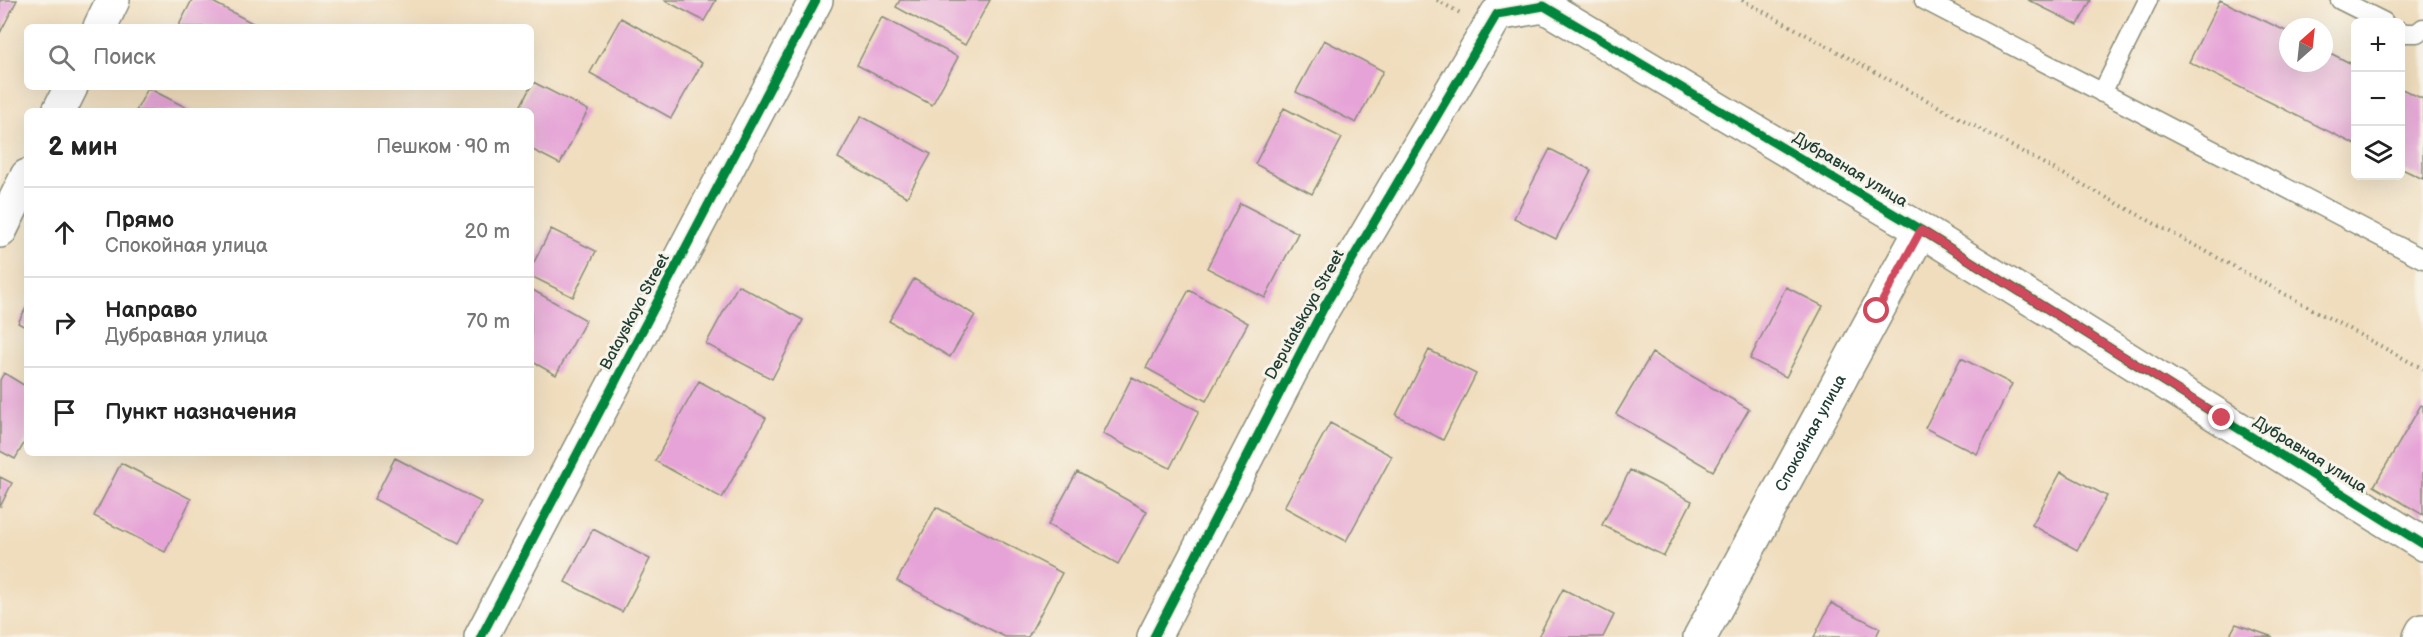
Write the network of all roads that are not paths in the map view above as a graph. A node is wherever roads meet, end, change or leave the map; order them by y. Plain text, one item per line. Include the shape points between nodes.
1 (113, 0) edge
2 (816, 0) edge
3 (2148, 0) edge
4 (2340, 0) edge
5 (1930, 1) edge
6 (1497, 14) joint
7 (2376, 18) edge
8 (101, 24) edge
9 (2423, 28) edge
10 (2405, 33) edge
11 (70, 90) edge
12 (2102, 93) junction
13 (60, 108) edge
14 (24, 182) edge
15 (1921, 230) junction
16 (0, 231) edge
17 (2423, 259) edge
18 (2423, 544) edge
19 (2423, 631) edge
20 (481, 637) edge
21 (1154, 637) edge
22 (1700, 637) edge
23 (2420, 637) edge

1 - 8 street
2 - 20 street, Batayskaya Street
3 - 12 lane
4 - 7 lane
5 - 12 lane
6 - 15 street, Дубравная улица via 1544,6
6 - 21 street, Deputatskaya Street via 1324,307
9 - 10 lane via 2417,33
11 - 13 street
12 - 17 lane
14 - 16 street
15 - 18 street, Дубравная улица
15 - 22 street, Спокойная улица
19 - 23 street

